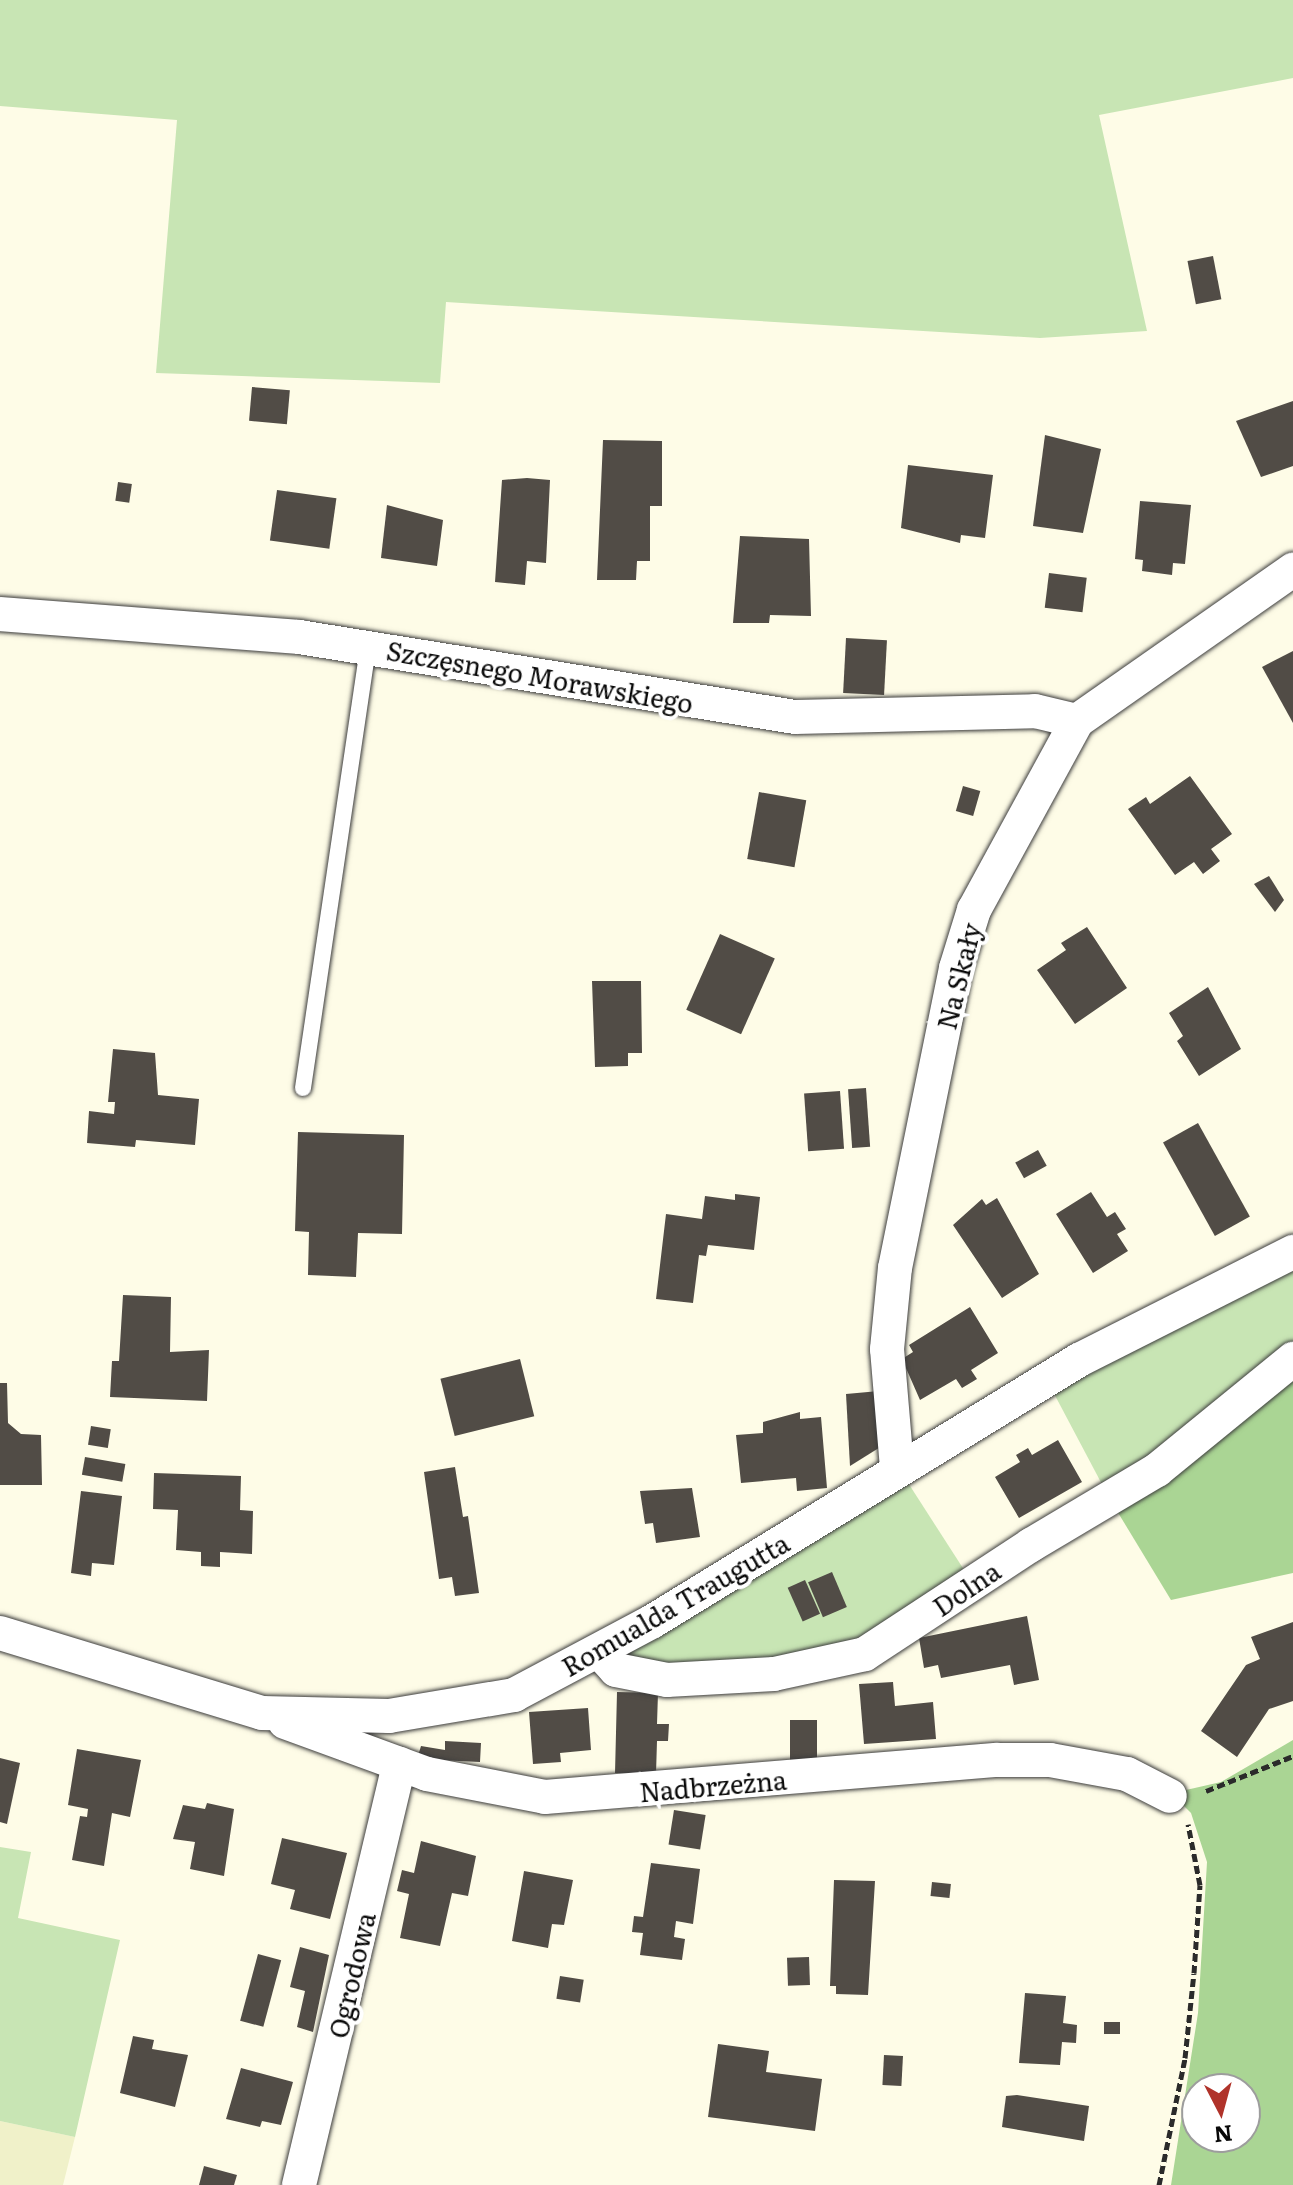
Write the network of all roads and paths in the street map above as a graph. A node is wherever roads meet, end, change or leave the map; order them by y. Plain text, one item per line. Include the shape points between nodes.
1 (1293, 570) edge
2 (0, 614) edge
3 (368, 647) junction
4 (1077, 721) junction
5 (303, 1088) dead end
6 (1293, 1252) edge
7 (1293, 1359) edge
8 (897, 1468) junction
9 (0, 1633) edge
10 (599, 1651) junction
11 (262, 1713) junction
12 (1293, 1756) edge
13 (399, 1764) junction
14 (1170, 1796) junction
15 (299, 2185) edge
16 (1159, 2185) edge

1 - 4 street, Na Skały
2 - 3 street, Szczęsnego Morawskiego via 180,625
3 - 4 street, Szczęsnego Morawskiego via 795,717 1035,711
3 - 5 lane
4 - 8 street, Na Skały via 991,874 959,955 889,1309 887,1349
6 - 8 street, Romualda Traugutta via 1079,1360
7 - 10 street, Dolna via 1157,1470 865,1654 774,1674 667,1680 616,1670
8 - 10 street, Romualda Traugutta
9 - 11 street, Romualda Traugutta
10 - 11 street, Romualda Traugutta via 533,1687 457,1708 389,1716
11 - 13 street, Nadbrzeżna
12 - 14 path via 1221,1788
13 - 14 street, Nadbrzeżna via 481,1787 559,1797 1050,1760 1127,1774
13 - 15 street, Ogrodowa
14 - 16 path via 1195,1842 1200,1885 1185,2058

